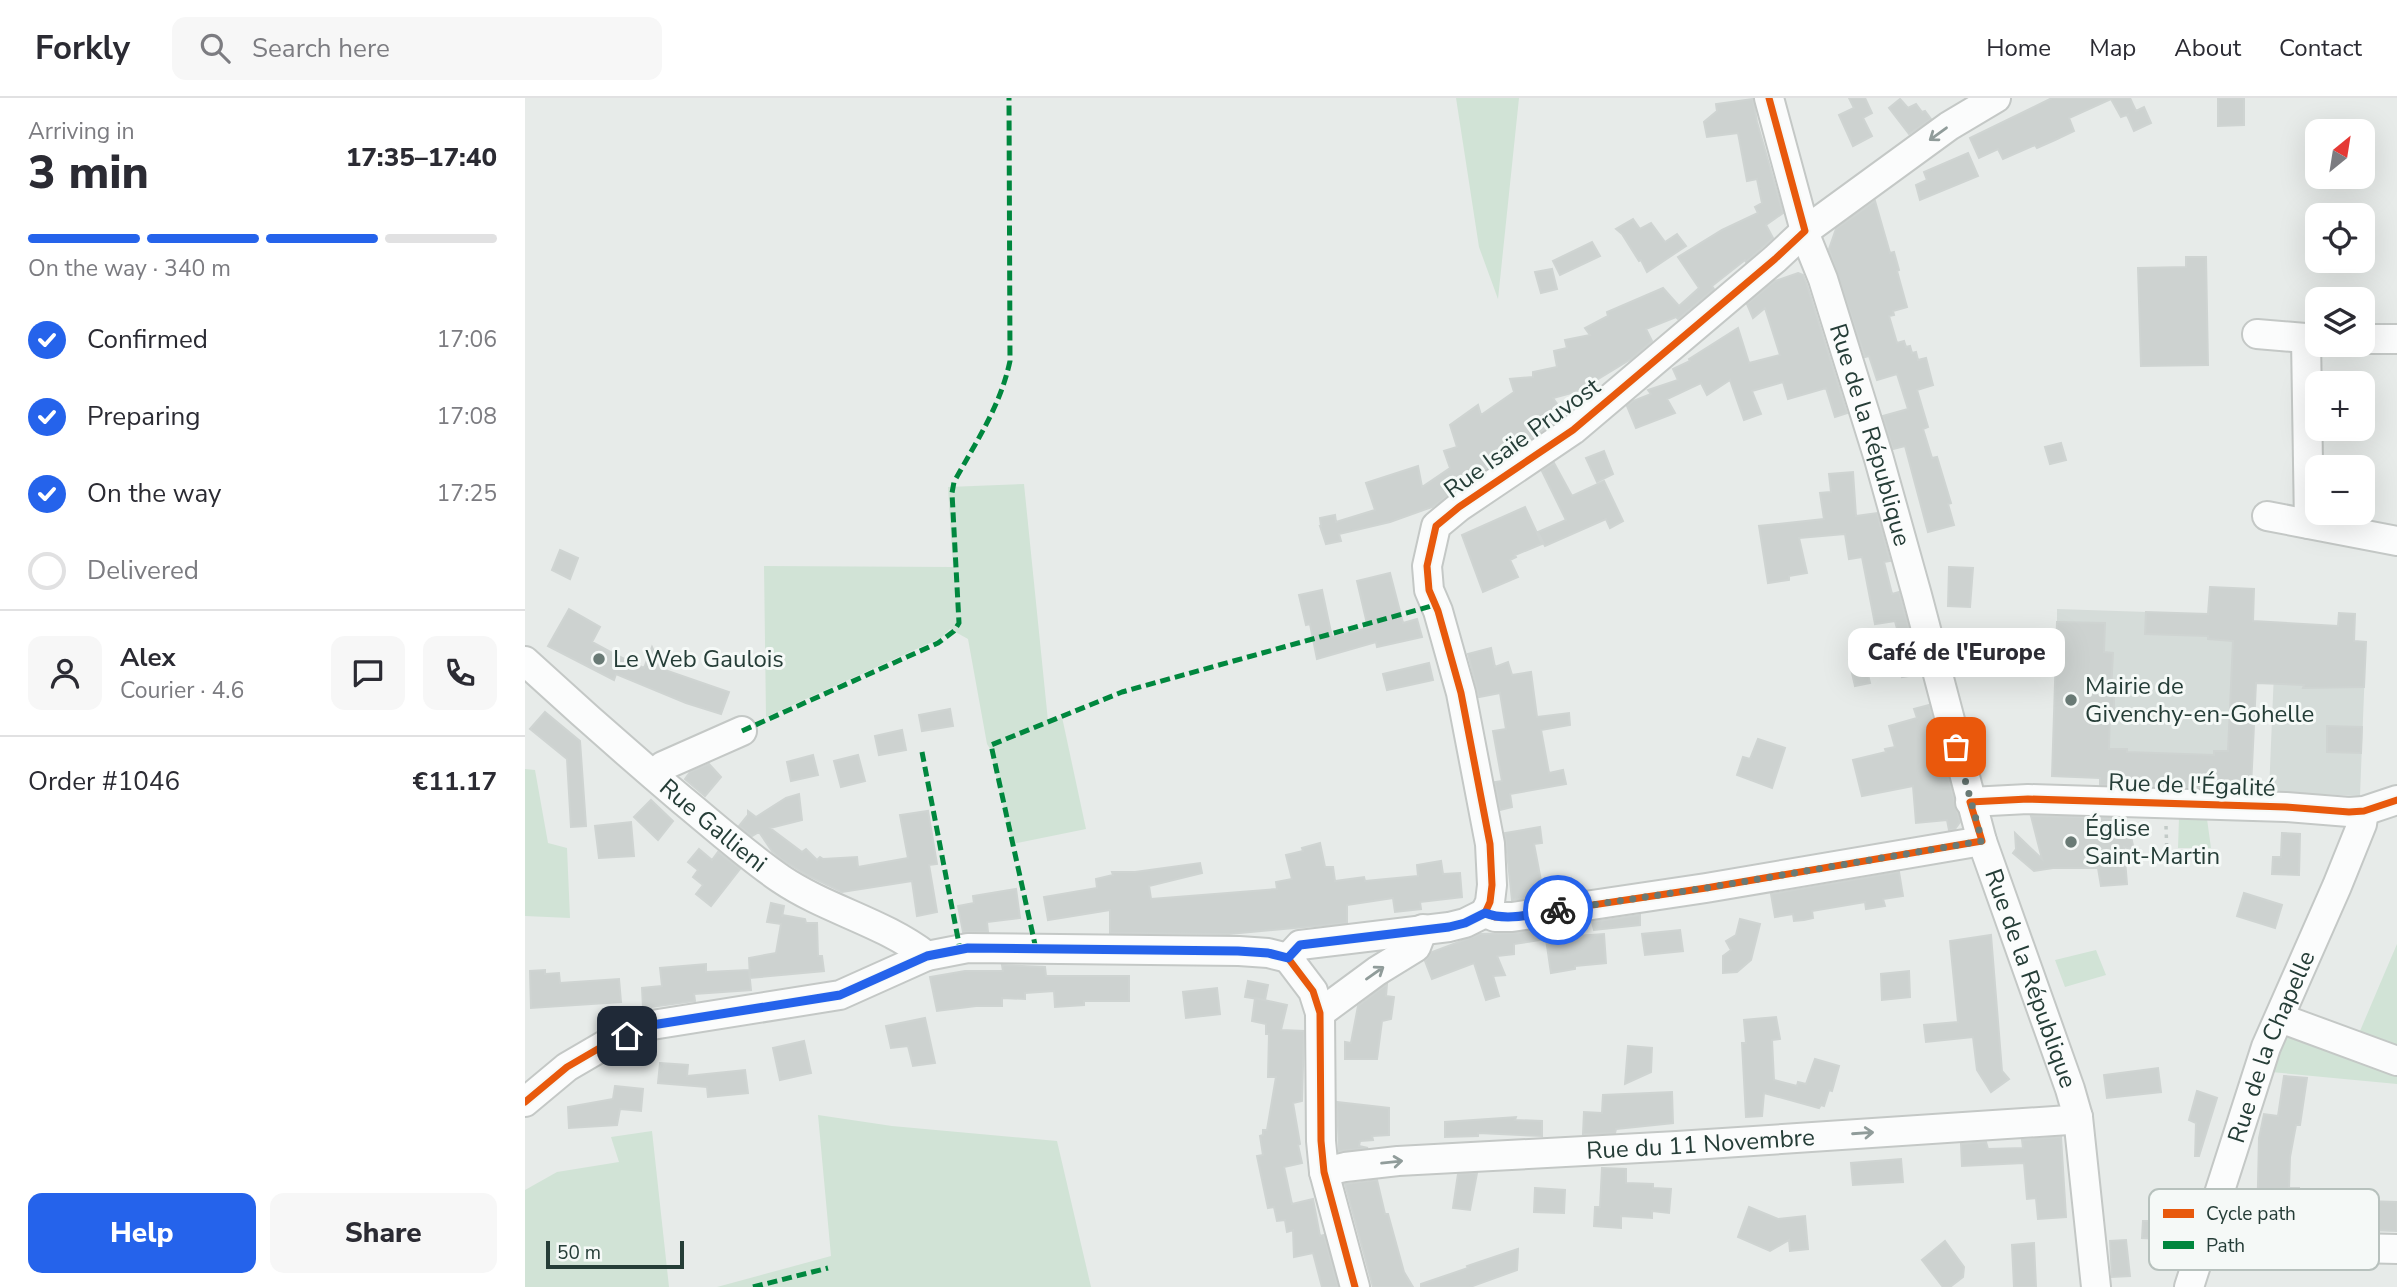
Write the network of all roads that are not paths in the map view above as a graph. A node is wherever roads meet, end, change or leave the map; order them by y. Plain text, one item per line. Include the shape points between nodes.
1 (1769, 98) edge
2 (1996, 98) edge
3 (1805, 231) junction
4 (2257, 334) dead end
5 (2305, 338) edge
6 (2375, 339) edge
7 (2397, 340) edge
8 (2311, 357) edge
9 (2310, 455) edge
10 (2267, 516) dead end
11 (2305, 523) edge
12 (2314, 525) edge
13 (2397, 541) edge
14 (525, 661) edge
15 (742, 731) dead end
16 (654, 775) junction
17 (2397, 800) edge
18 (1977, 802) junction
19 (2364, 811) junction
20 (1982, 841) junction
21 (1485, 913) junction
22 (1423, 929) junction
23 (927, 956) junction
24 (1288, 958) junction
25 (1320, 1013) junction
26 (2280, 1018) junction
27 (2397, 1061) edge
28 (525, 1102) edge
29 (2078, 1117) junction
30 (1324, 1172) junction
31 (2221, 1189) edge
32 (2379, 1249) edge
33 (2397, 1249) edge
34 (2195, 1270) edge
35 (1355, 1287) edge
36 (2096, 1287) edge
37 (2189, 1287) edge

1 - 3 street, Rue de la République
2 -> 3 street, Rue Isaïe Pruvost via 1949,126
3 - 18 street, Rue de la République via 1879,459
3 - 21 street, Rue Isaïe Pruvost via 1573,430 1436,526 1427,566 1429,590 1461,693 1490,844 1492,885
4 - 5 street
6 - 7 street
8 - 9 street
10 - 11 street
12 - 13 street
14 - 16 street, Rue Gallieni
15 - 16 street via 663,766
16 - 23 street, Rue Gallieni via 757,862 806,895 915,946
17 - 19 street, Rue de l'Égalité
18 - 19 street, Rue de l'Égalité via 2028,799
18 - 20 street, Rue de la République
19 - 26 street, Rue de la Chapelle
20 - 21 street via 1512,917
20 - 29 street, Rue de la République
21 - 22 street via 1465,923
22 - 24 street via 1300,945
25 -> 22 street via 1416,947
23 - 24 street via 981,948 1238,951
23 - 28 street via 840,995 652,1025 567,1067
24 - 25 street via 1313,991
25 - 30 street
26 - 27 street
26 - 31 street, Rue de la Chapelle via 2266,1047
30 -> 29 street, Rue du 11 Novembre via 1398,1161
29 - 36 street, Rue de la République
30 - 35 street
32 - 33 street
34 - 37 street, Rue de la Chapelle

